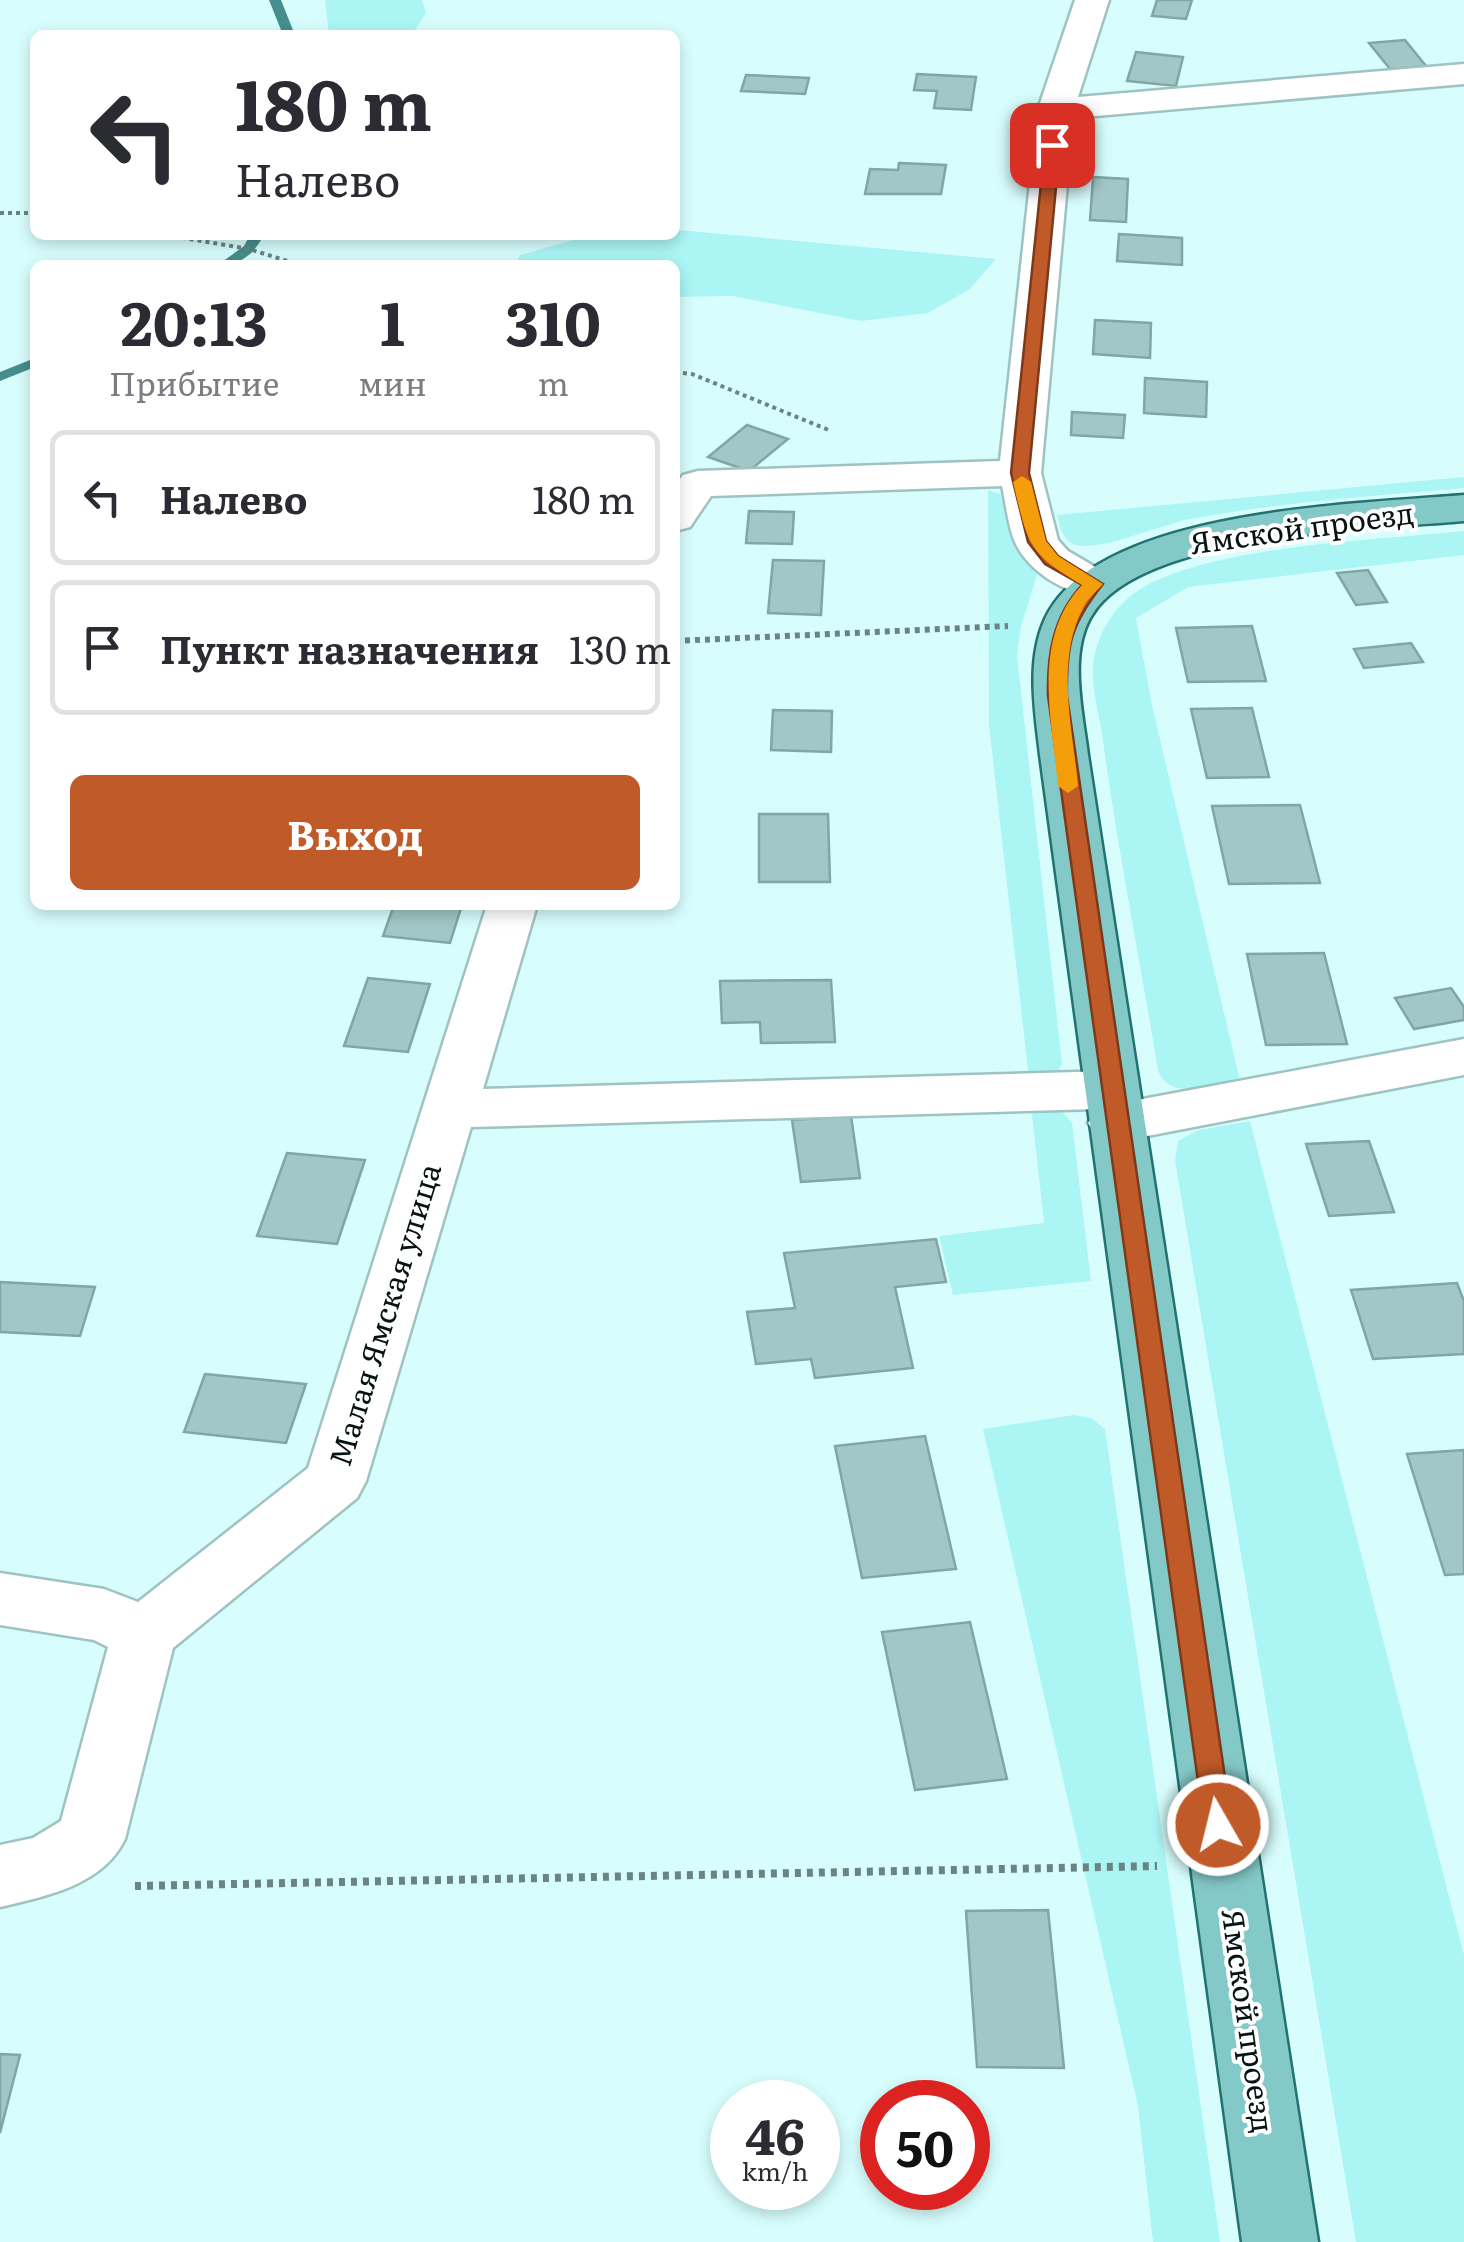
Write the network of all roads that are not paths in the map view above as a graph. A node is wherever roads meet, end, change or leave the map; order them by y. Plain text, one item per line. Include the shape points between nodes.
1 (1092, 0) edge
2 (1464, 74) edge
3 (1056, 109) junction
4 (1020, 473) junction
5 (686, 501) edge
6 (1464, 508) edge
7 (1080, 604) junction
8 (510, 910) edge
9 (1464, 1058) edge
10 (1114, 1106) junction
11 (449, 1109) junction
12 (0, 1600) edge
13 (144, 1634) junction
14 (24, 1871) edge
15 (1280, 2242) edge

1 - 3 street
2 - 3 street
3 - 4 street
4 - 5 street via 874,478
4 - 7 street via 1037,542
6 - 7 main road, Ямской проезд via 1195,541 1116,568
7 - 10 main road, Ямской проезд via 1057,668 1057,696
8 - 11 street, Малая Ямская улица
9 - 10 street
10 - 11 street
10 - 15 main road, Ямской проезд
11 - 13 street, Малая Ямская улица via 335,1481
12 - 13 street via 104,1616
13 - 14 street via 91,1839

